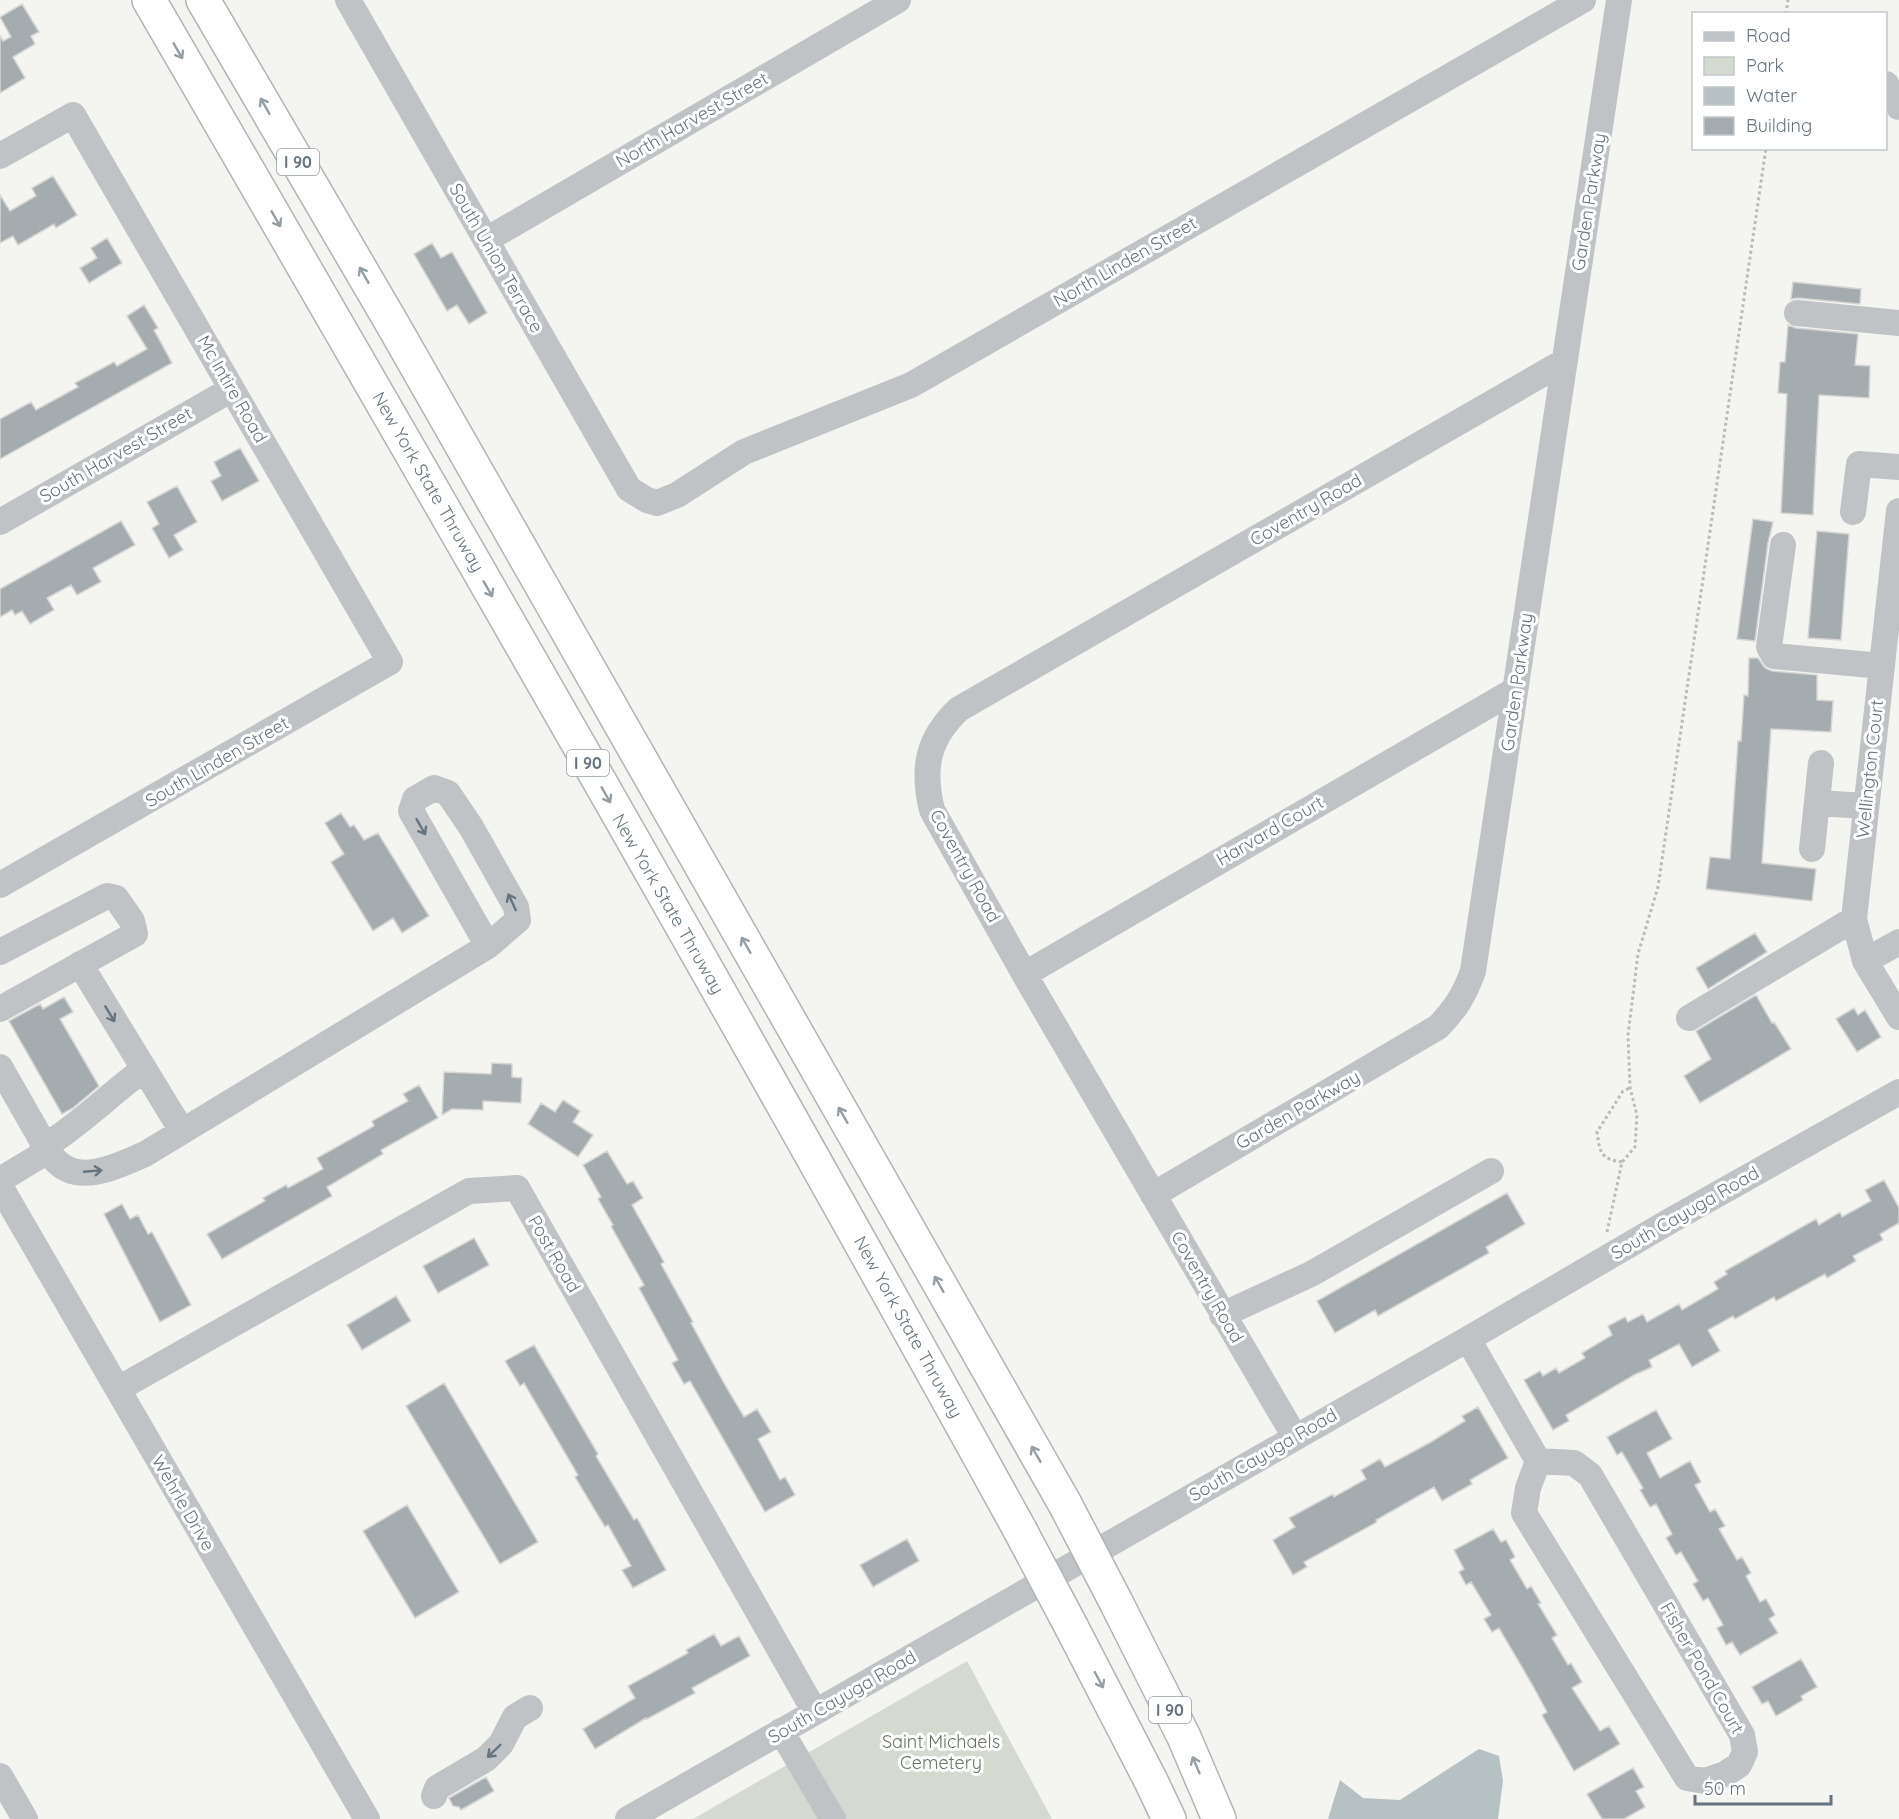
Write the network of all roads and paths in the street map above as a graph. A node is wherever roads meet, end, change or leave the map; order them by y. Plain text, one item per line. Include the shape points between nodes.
1 (149, 0) edge
2 (203, 0) edge
3 (348, 0) edge
4 (898, 0) edge
5 (1583, 0) edge
6 (1620, 0) edge
7 (1887, 86) edge
8 (1899, 106) edge
9 (1766, 150) edge
10 (0, 156) edge
11 (486, 240) junction
12 (1797, 313) dead end
13 (1899, 323) edge
14 (1565, 361) junction
15 (232, 388) junction
16 (1899, 467) edge
17 (657, 503) joint
18 (1853, 512) dead end
19 (1899, 517) edge
20 (0, 522) edge
21 (1783, 546) dead end
22 (365, 619) joint
23 (1882, 666) junction
24 (1515, 690) junction
25 (1821, 763) dead end
26 (1817, 803) junction
27 (1866, 806) junction
28 (1812, 849) dead end
29 (0, 885) edge
30 (1854, 919) junction
31 (1899, 942) edge
32 (488, 946) junction
33 (0, 952) edge
34 (1865, 961) junction
35 (80, 964) junction
36 (1025, 974) junction
37 (0, 1009) edge
38 (1899, 1017) edge
39 (1689, 1018) dead end
40 (0, 1067) edge
41 (144, 1069) junction
42 (1630, 1088) junction
43 (1899, 1092) edge
44 (182, 1131) junction
45 (45, 1146) junction
46 (1622, 1162) junction
47 (1491, 1171) dead end
48 (0, 1180) edge
49 (0, 1186) edge
50 (1153, 1195) junction
51 (1600, 1262) junction
52 (1222, 1315) junction
53 (1468, 1339) junction
54 (118, 1389) junction
55 (1295, 1437) junction
56 (1538, 1461) junction
57 (530, 1708) dead end
58 (815, 1712) junction
59 (782, 1731) junction
60 (0, 1776) edge
61 (434, 1796) dead end
62 (634, 1818) edge
63 (25, 1819) edge
64 (367, 1819) edge
65 (833, 1819) edge
66 (1168, 1819) edge
67 (1219, 1819) edge

1 -> 66 highway, New York State Thruway / I 90, bridge via 886,1287 1020,1530
67 -> 2 highway, I 90, bridge via 1184,1737 1065,1504 393,325
3 - 11 street, South Union Terrace
4 - 11 street, North Harvest Street
5 - 17 street, North Linden Street via 911,385 744,453 677,495
6 - 14 street, Garden Parkway
7 - 8 street
9 - 42 path via 1658,887 1638,954 1628,1035
10 - 15 street, Mc Intire Road via 73,115
11 - 17 street, South Union Terrace via 629,489
12 - 13 street
14 - 24 street, Garden Parkway
14 - 36 street, Coventry Road via 969,703 948,719 938,734 927,768 932,810
15 - 20 street, South Harvest Street
15 - 22 street, Mc Intire Road
16 - 18 street via 1859,464
19 - 23 street, Wellington Court
21 - 23 street via 1769,647 1774,656
22 - 29 street, South Linden Street via 390,662
23 - 27 street, Wellington Court
24 - 36 street, Harvard Court
24 - 50 street, Garden Parkway via 1473,971 1454,1011 1421,1038
25 - 26 street
26 - 27 street
26 - 28 street
27 - 30 street, Wellington Court
30 - 34 street, Wellington Court
30 - 39 street
31 - 34 street
32 -> 32 street via 518,920 516,907 448,793 434,788 415,799 411,811
32 - 44 street
33 - 35 street via 107,896 116,898 132,921 135,934
34 - 38 street, Wellington Court
35 - 37 street
35 -> 41 street
36 - 50 street, Coventry Road
40 - 45 street
41 - 44 street
41 - 45 street
42 - 46 path via 1637,1115 1635,1147
42 - 46 path via 1623,1091 1597,1132 1600,1151 1608,1160
43 - 51 street, South Cayuga Road
45 -> 44 street via 58,1163 79,1173 109,1170
45 - 48 street via 38,1157
46 - 51 path
47 - 52 street via 1311,1274
49 - 54 street, Wehrle Drive
50 - 52 street, Coventry Road
51 - 53 street, South Cayuga Road
52 - 55 street, Coventry Road
53 - 55 street, South Cayuga Road
53 - 56 street
54 - 58 street, Post Road via 469,1191 517,1188
54 - 64 street, Wehrle Drive
55 - 58 street, South Cayuga Road
56 - 56 street, Fisher Pond Court via 1574,1463 1590,1475 1742,1735 1745,1752 1739,1765 1725,1774 1706,1781 1687,1778 1524,1513
57 -> 61 street via 515,1717 501,1744 486,1759 437,1788
58 - 59 street, South Cayuga Road
59 - 62 street, South Cayuga Road
59 - 65 street
60 - 63 street

